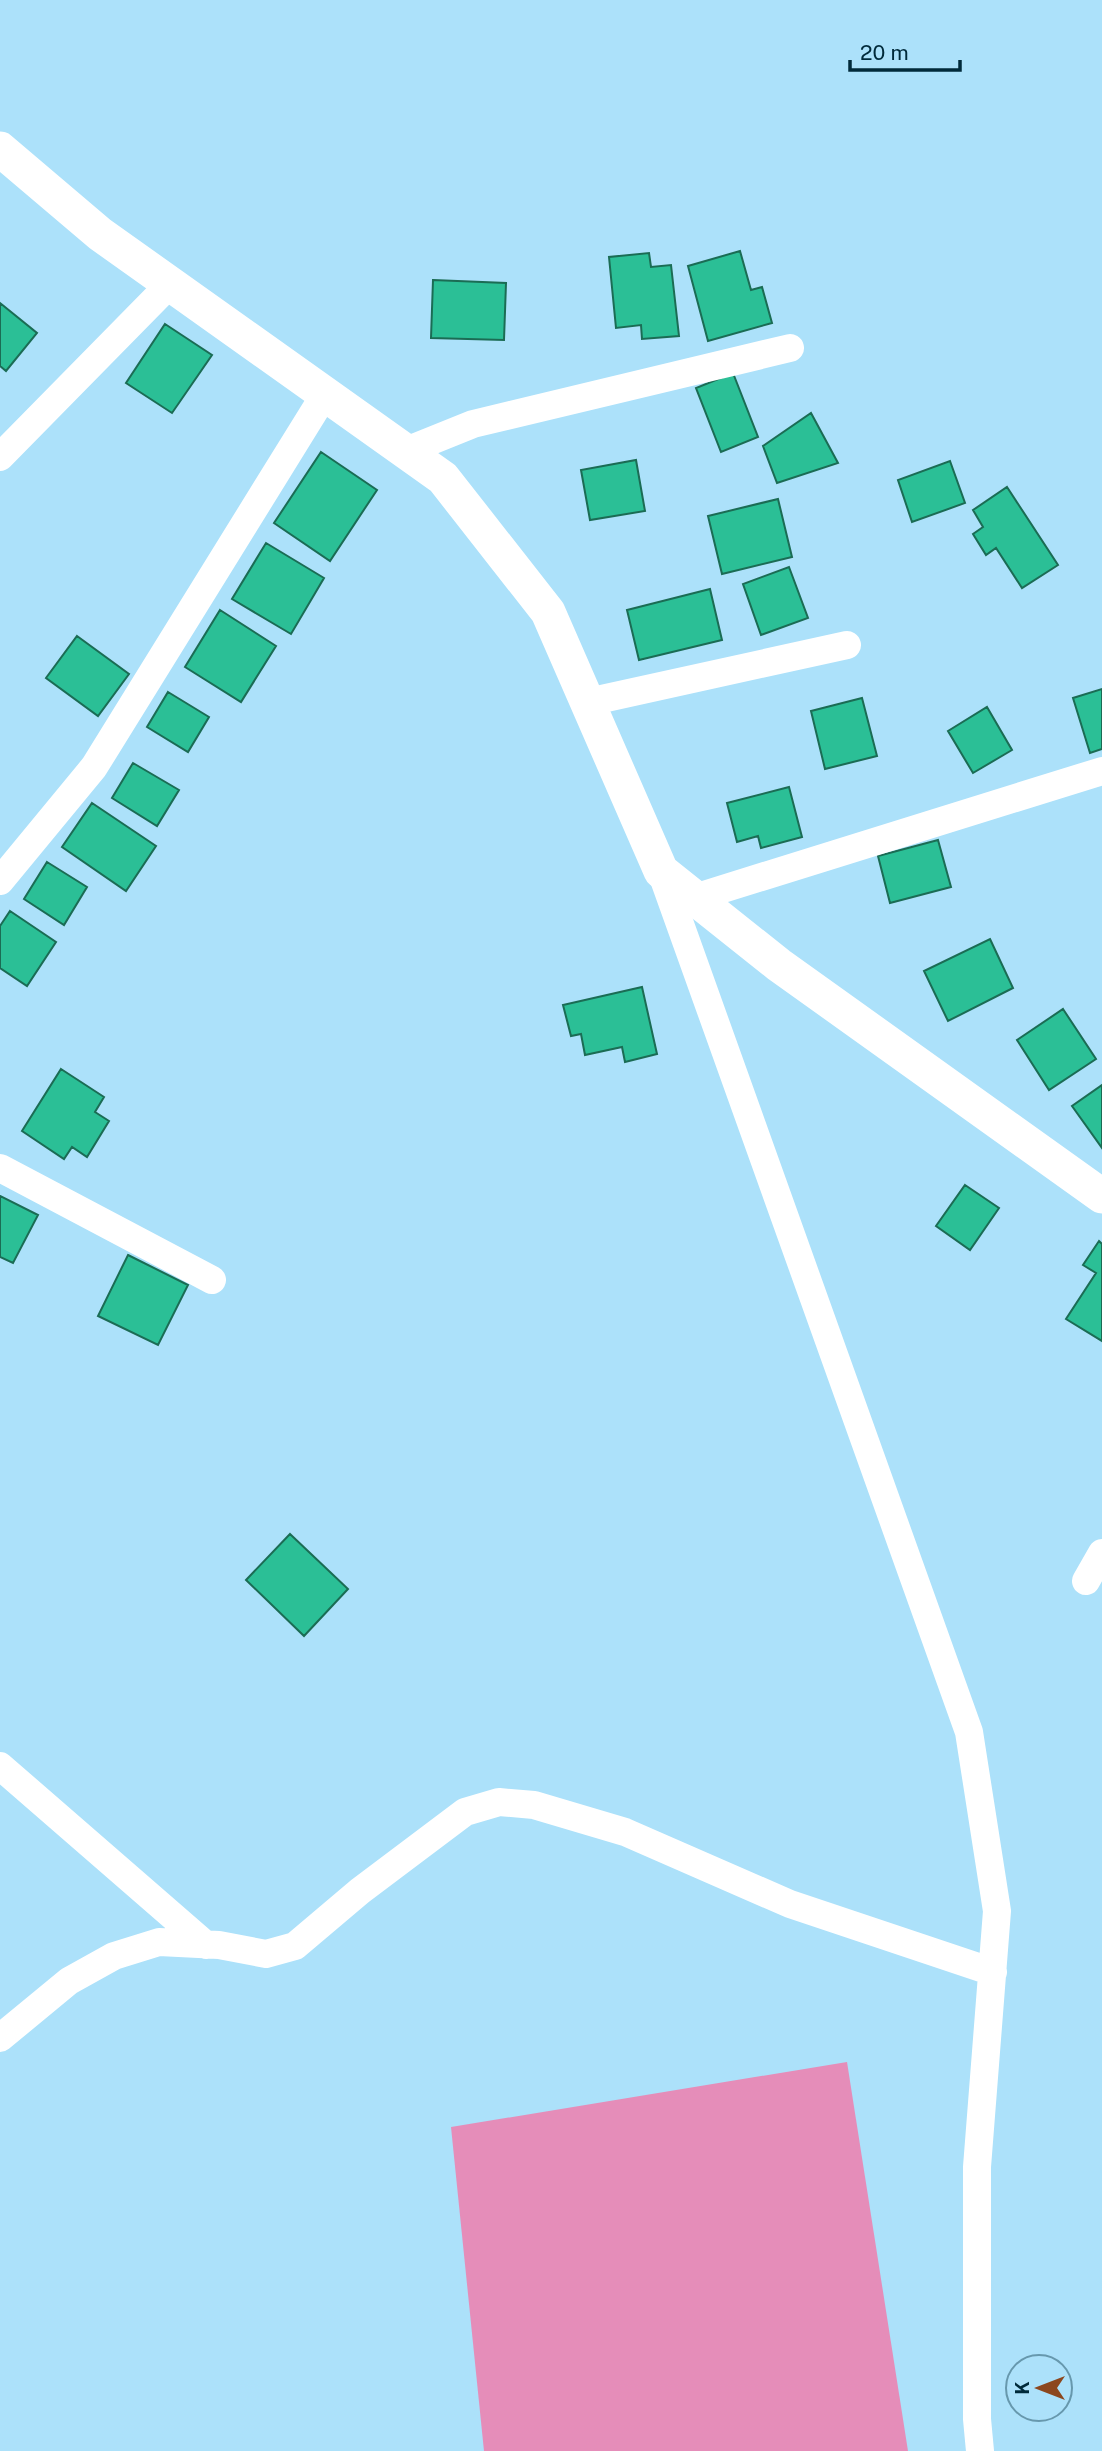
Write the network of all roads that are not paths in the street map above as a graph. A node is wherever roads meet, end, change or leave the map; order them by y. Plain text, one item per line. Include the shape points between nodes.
1 (0, 149) edge
2 (170, 284) junction
3 (790, 348) dead end
4 (326, 394) junction
5 (406, 451) junction
6 (0, 457) edge
7 (846, 645) dead end
8 (588, 702) junction
9 (1102, 771) edge
10 (662, 871) junction
11 (0, 881) edge
12 (694, 898) junction
13 (0, 1168) edge
14 (1102, 1196) edge
15 (212, 1280) dead end
16 (1102, 1553) edge
17 (1086, 1581) dead end
18 (0, 1766) edge
19 (205, 1945) junction
20 (993, 1972) junction
21 (0, 2038) edge
22 (979, 2451) edge

1 - 2 street via 100,234
2 - 4 street
2 - 6 street
3 - 5 street via 473,424
4 - 5 street
4 - 11 street via 93,767
5 - 8 street via 443,478 548,612
7 - 8 street
8 - 10 street
9 - 12 street
10 - 12 street
10 - 20 street via 969,1732 997,1911
12 - 14 street via 779,965
13 - 15 street
16 - 17 street
18 - 19 street
19 - 20 street via 266,1954 295,1946 466,1812 499,1802 534,1805 625,1832 790,1904
19 - 21 street via 159,1942 114,1956 69,1981
20 - 22 street via 977,2167

